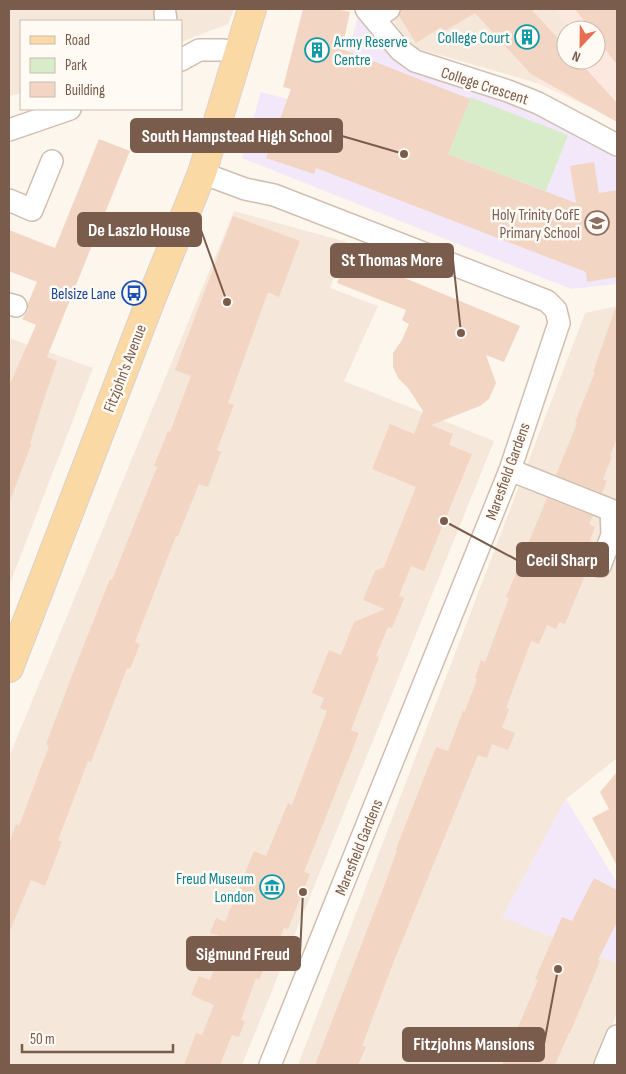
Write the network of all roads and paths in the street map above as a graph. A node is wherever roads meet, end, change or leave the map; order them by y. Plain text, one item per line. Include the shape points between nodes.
1 (252, 9) edge
2 (377, 12) edge
3 (238, 52) junction
4 (182, 59) edge
5 (67, 110) edge
6 (9, 130) edge
7 (617, 146) edge
8 (52, 161) dead end
9 (202, 173) junction
10 (9, 200) edge
11 (510, 470) junction
12 (600, 566) dead end
13 (9, 668) edge
14 (617, 1036) edge
15 (270, 1065) edge
16 (606, 1065) edge

1 - 3 main road, Fitzjohn's Avenue
2 - 7 street, College Crescent via 400,50 414,61 436,59 538,103
3 - 4 street via 199,50
3 - 9 main road, Fitzjohn's Avenue
5 - 6 street
8 - 10 street via 32,210
9 - 11 street, Maresfield Gardens via 245,189 274,195 547,301 556,310 559,323
9 - 13 main road, Fitzjohn's Avenue
11 - 12 street via 611,510 612,535
11 - 15 street, Maresfield Gardens
14 - 16 street

